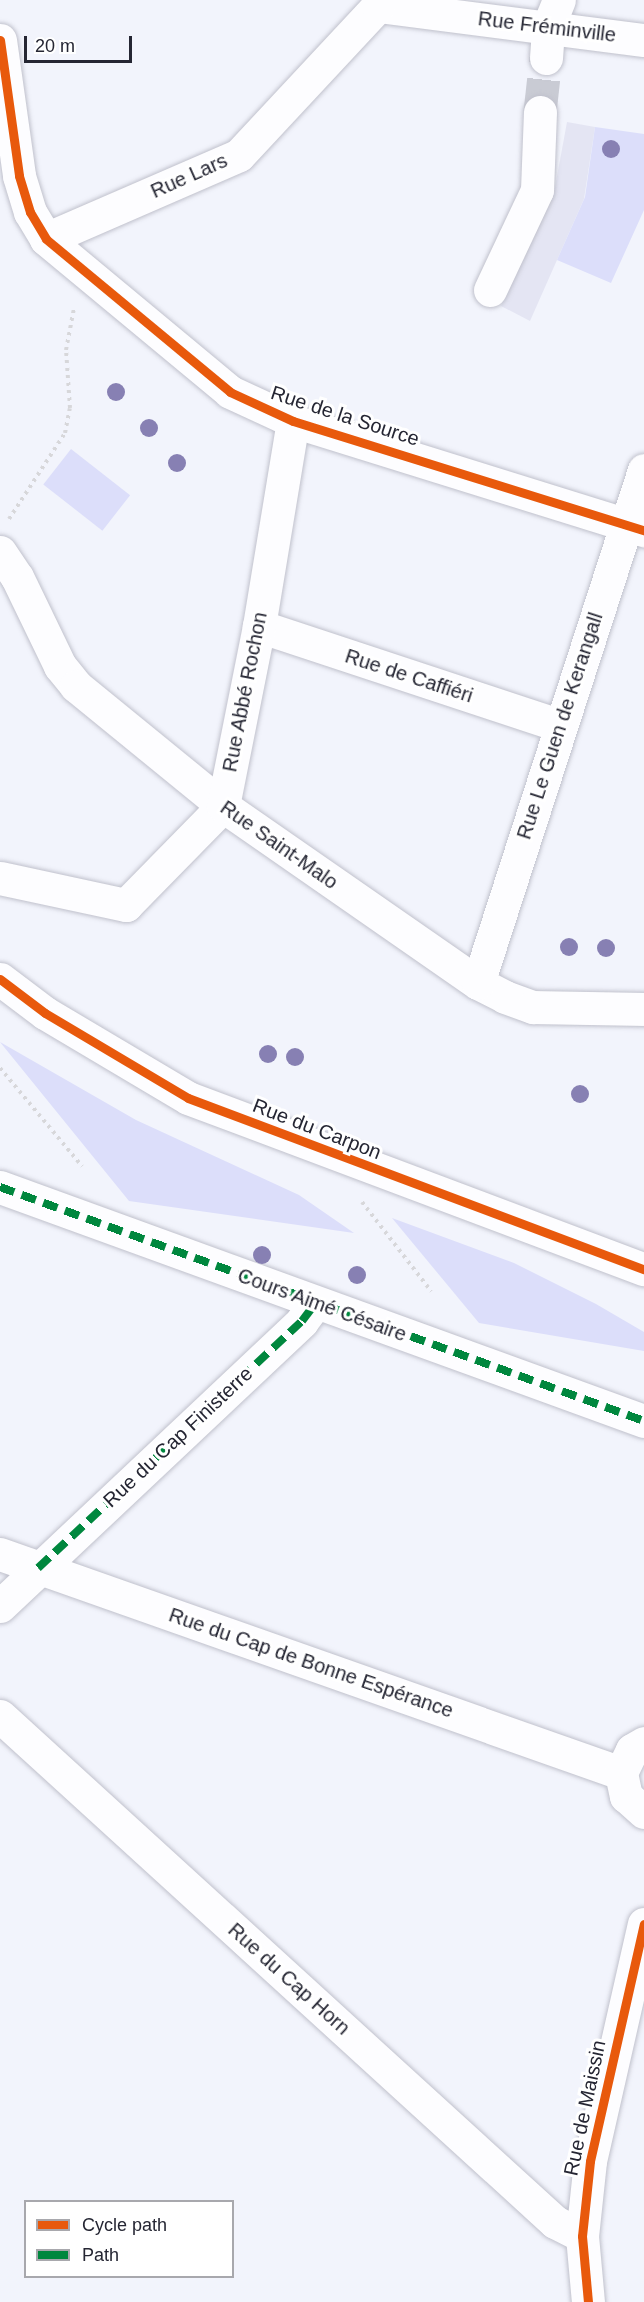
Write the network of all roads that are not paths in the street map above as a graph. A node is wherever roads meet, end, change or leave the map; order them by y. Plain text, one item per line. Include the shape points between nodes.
1 (378, 3) edge
2 (551, 28) edge
3 (0, 40) edge
4 (644, 40) edge
5 (540, 112) tunnel mouth
6 (46, 239) junction
7 (490, 290) dead end
8 (293, 421) junction
9 (644, 470) edge
10 (635, 527) edge
11 (3, 537) edge
12 (259, 626) junction
13 (559, 725) junction
14 (223, 806) junction
15 (0, 878) edge
16 (0, 979) edge
17 (478, 983) junction
18 (644, 1009) edge
19 (0, 1187) edge
20 (644, 1269) edge
21 (315, 1304) junction
22 (644, 1420) edge
23 (0, 1554) edge
24 (38, 1568) junction
25 (0, 1606) edge
26 (0, 1716) edge
27 (644, 1743) edge
28 (621, 1773) junction
29 (644, 1812) edge
30 (644, 1924) edge
31 (582, 2236) junction
32 (588, 2302) edge

1 - 2 street, Rue Fréminville
1 - 6 street, Rue Lars via 238,154
2 - 4 street, Rue Fréminville
3 - 6 street, Rue de la Source via 19,176 30,212
5 - 7 street via 537,190
6 - 8 street, Rue de la Source via 230,392
8 - 10 street, Rue de la Source
8 - 12 street, Rue Abbé Rochon
9 - 10 street, Rue Le Guen de Kerangall
10 - 13 street, Rue Le Guen de Kerangall
11 - 14 street, Rue Saint-Malo via 17,577 60,666 76,686
12 - 13 street, Rue de Caffiéri
12 - 14 street, Rue Abbé Rochon
13 - 17 street, Rue Le Guen de Kerangall
14 - 15 street via 126,905
14 - 17 street, Rue Saint-Malo
16 - 20 street, Rue du Carpon via 45,1013 188,1098
17 - 18 street, Rue Saint-Malo via 533,1007
19 - 21 street, Cours Aimé Césaire
21 - 22 street, Cours Aimé Césaire
21 - 24 street, Rue du Cap Finisterre via 302,1321
23 - 24 street, Rue du Cap de Bonne Espérance
24 - 25 street, Rue du Cap Finisterre
24 - 28 street, Rue du Cap de Bonne Espérance
26 - 31 street, Rue du Cap Horn via 555,2222
27 - 28 street via 632,1750
28 - 29 street via 626,1797
30 - 31 street, Rue de Maissin via 590,2161
31 - 32 street, Rue de Maissin

